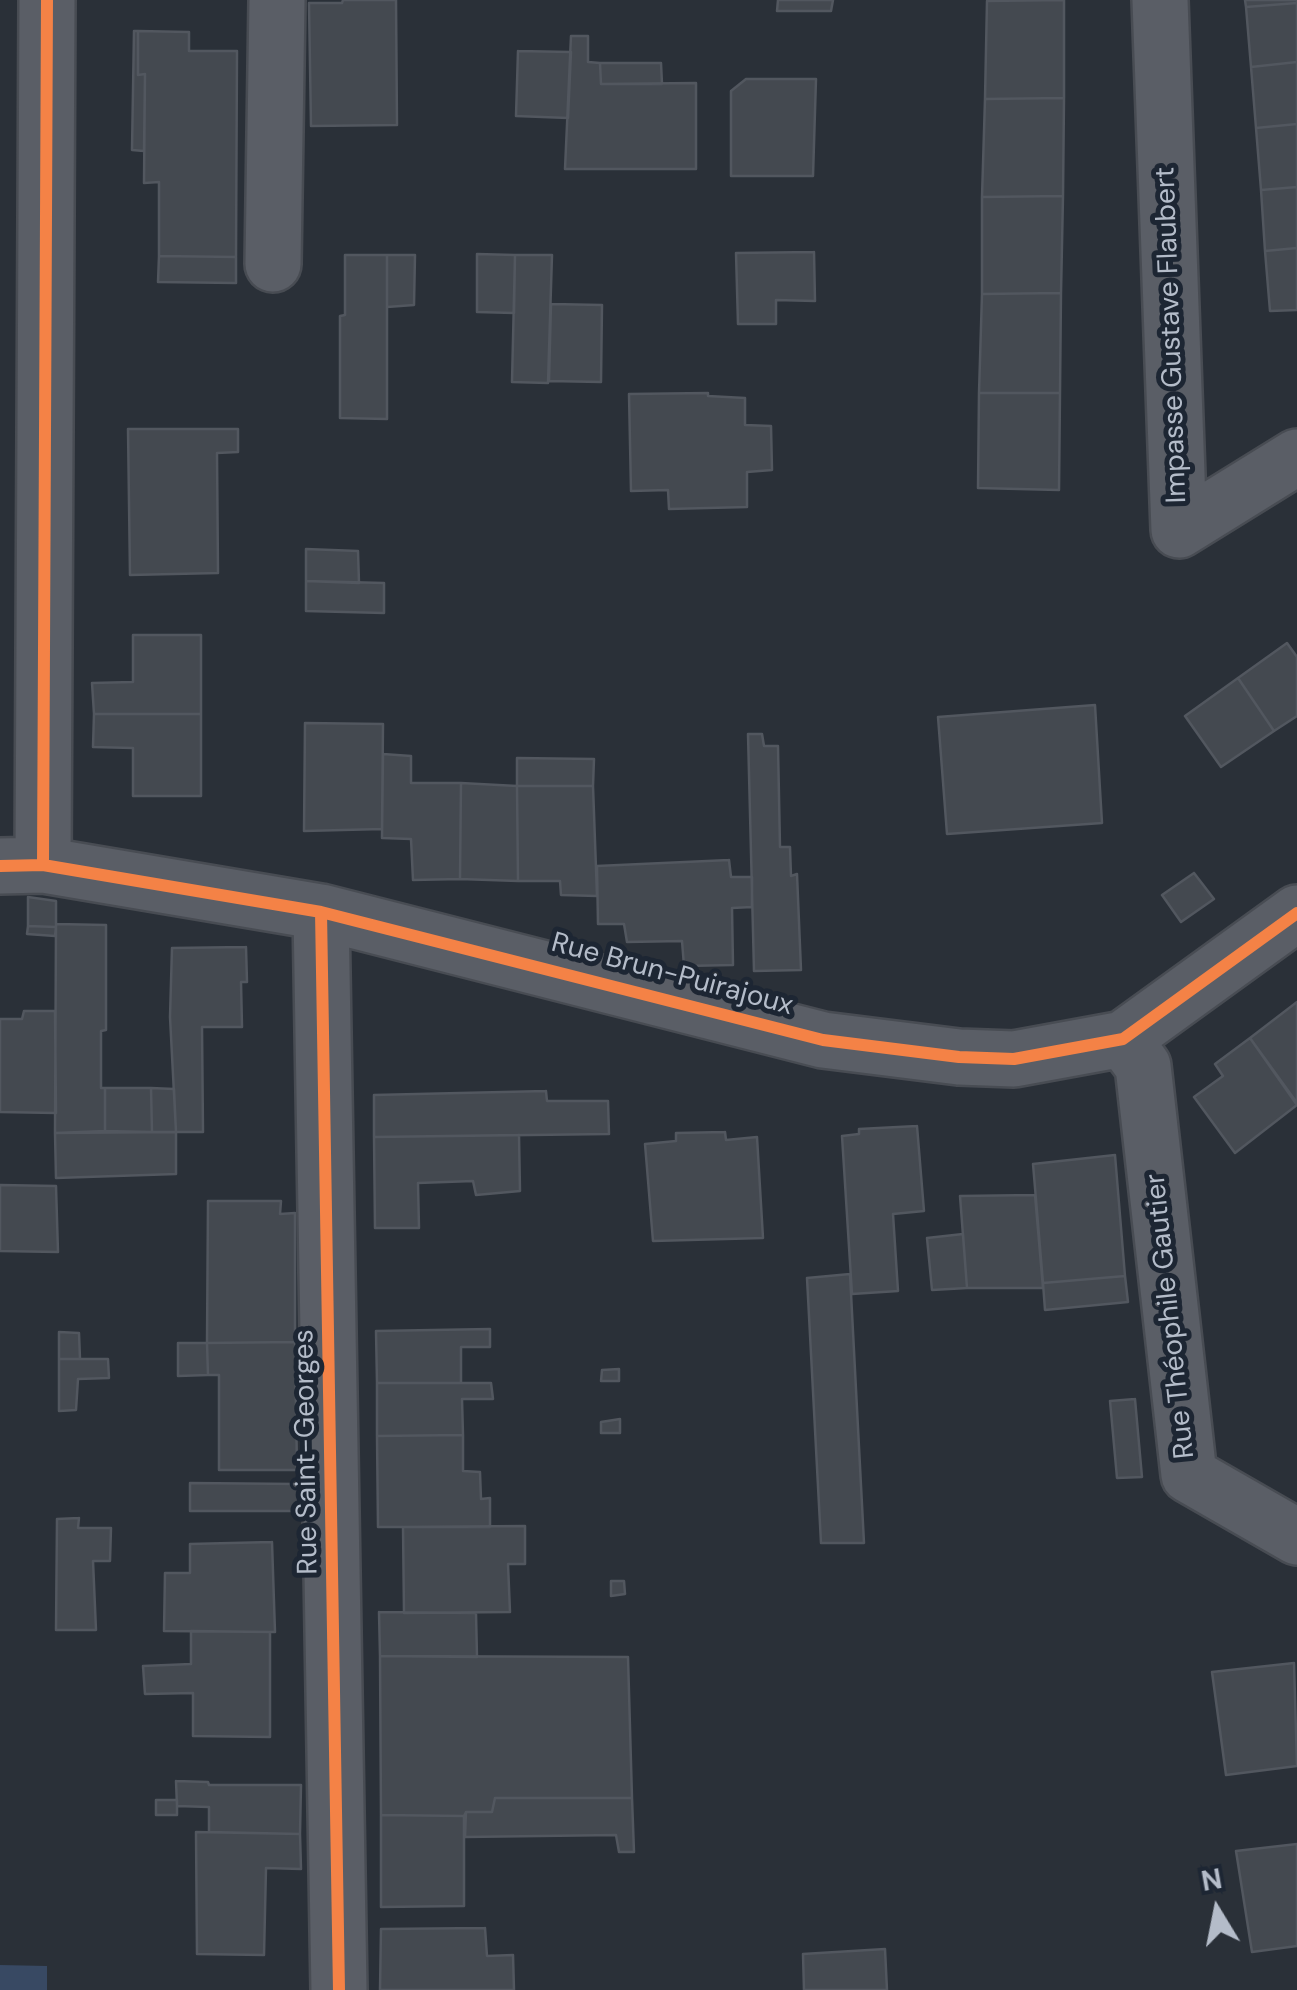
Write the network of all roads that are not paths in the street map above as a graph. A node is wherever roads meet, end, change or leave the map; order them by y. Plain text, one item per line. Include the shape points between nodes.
1 (48, 0) edge
2 (277, 0) edge
3 (1160, 0) edge
4 (273, 264) dead end
5 (1297, 457) edge
6 (22, 865) edge
7 (321, 912) junction
8 (1297, 913) edge
9 (1123, 1039) junction
10 (1297, 1538) edge
11 (339, 1990) edge

1 - 6 street
2 - 4 street
3 - 5 street, Impasse Gustave Flaubert via 1179,530
6 - 7 street, Rue Brun-Puirajoux
7 - 9 street, Rue Brun-Puirajoux via 822,1040 1014,1059
7 - 11 street, Rue Saint-Georges
8 - 9 street, Rue Brun-Puirajoux
9 - 10 street, Rue Théophile Gautier via 1143,1066 1189,1475

